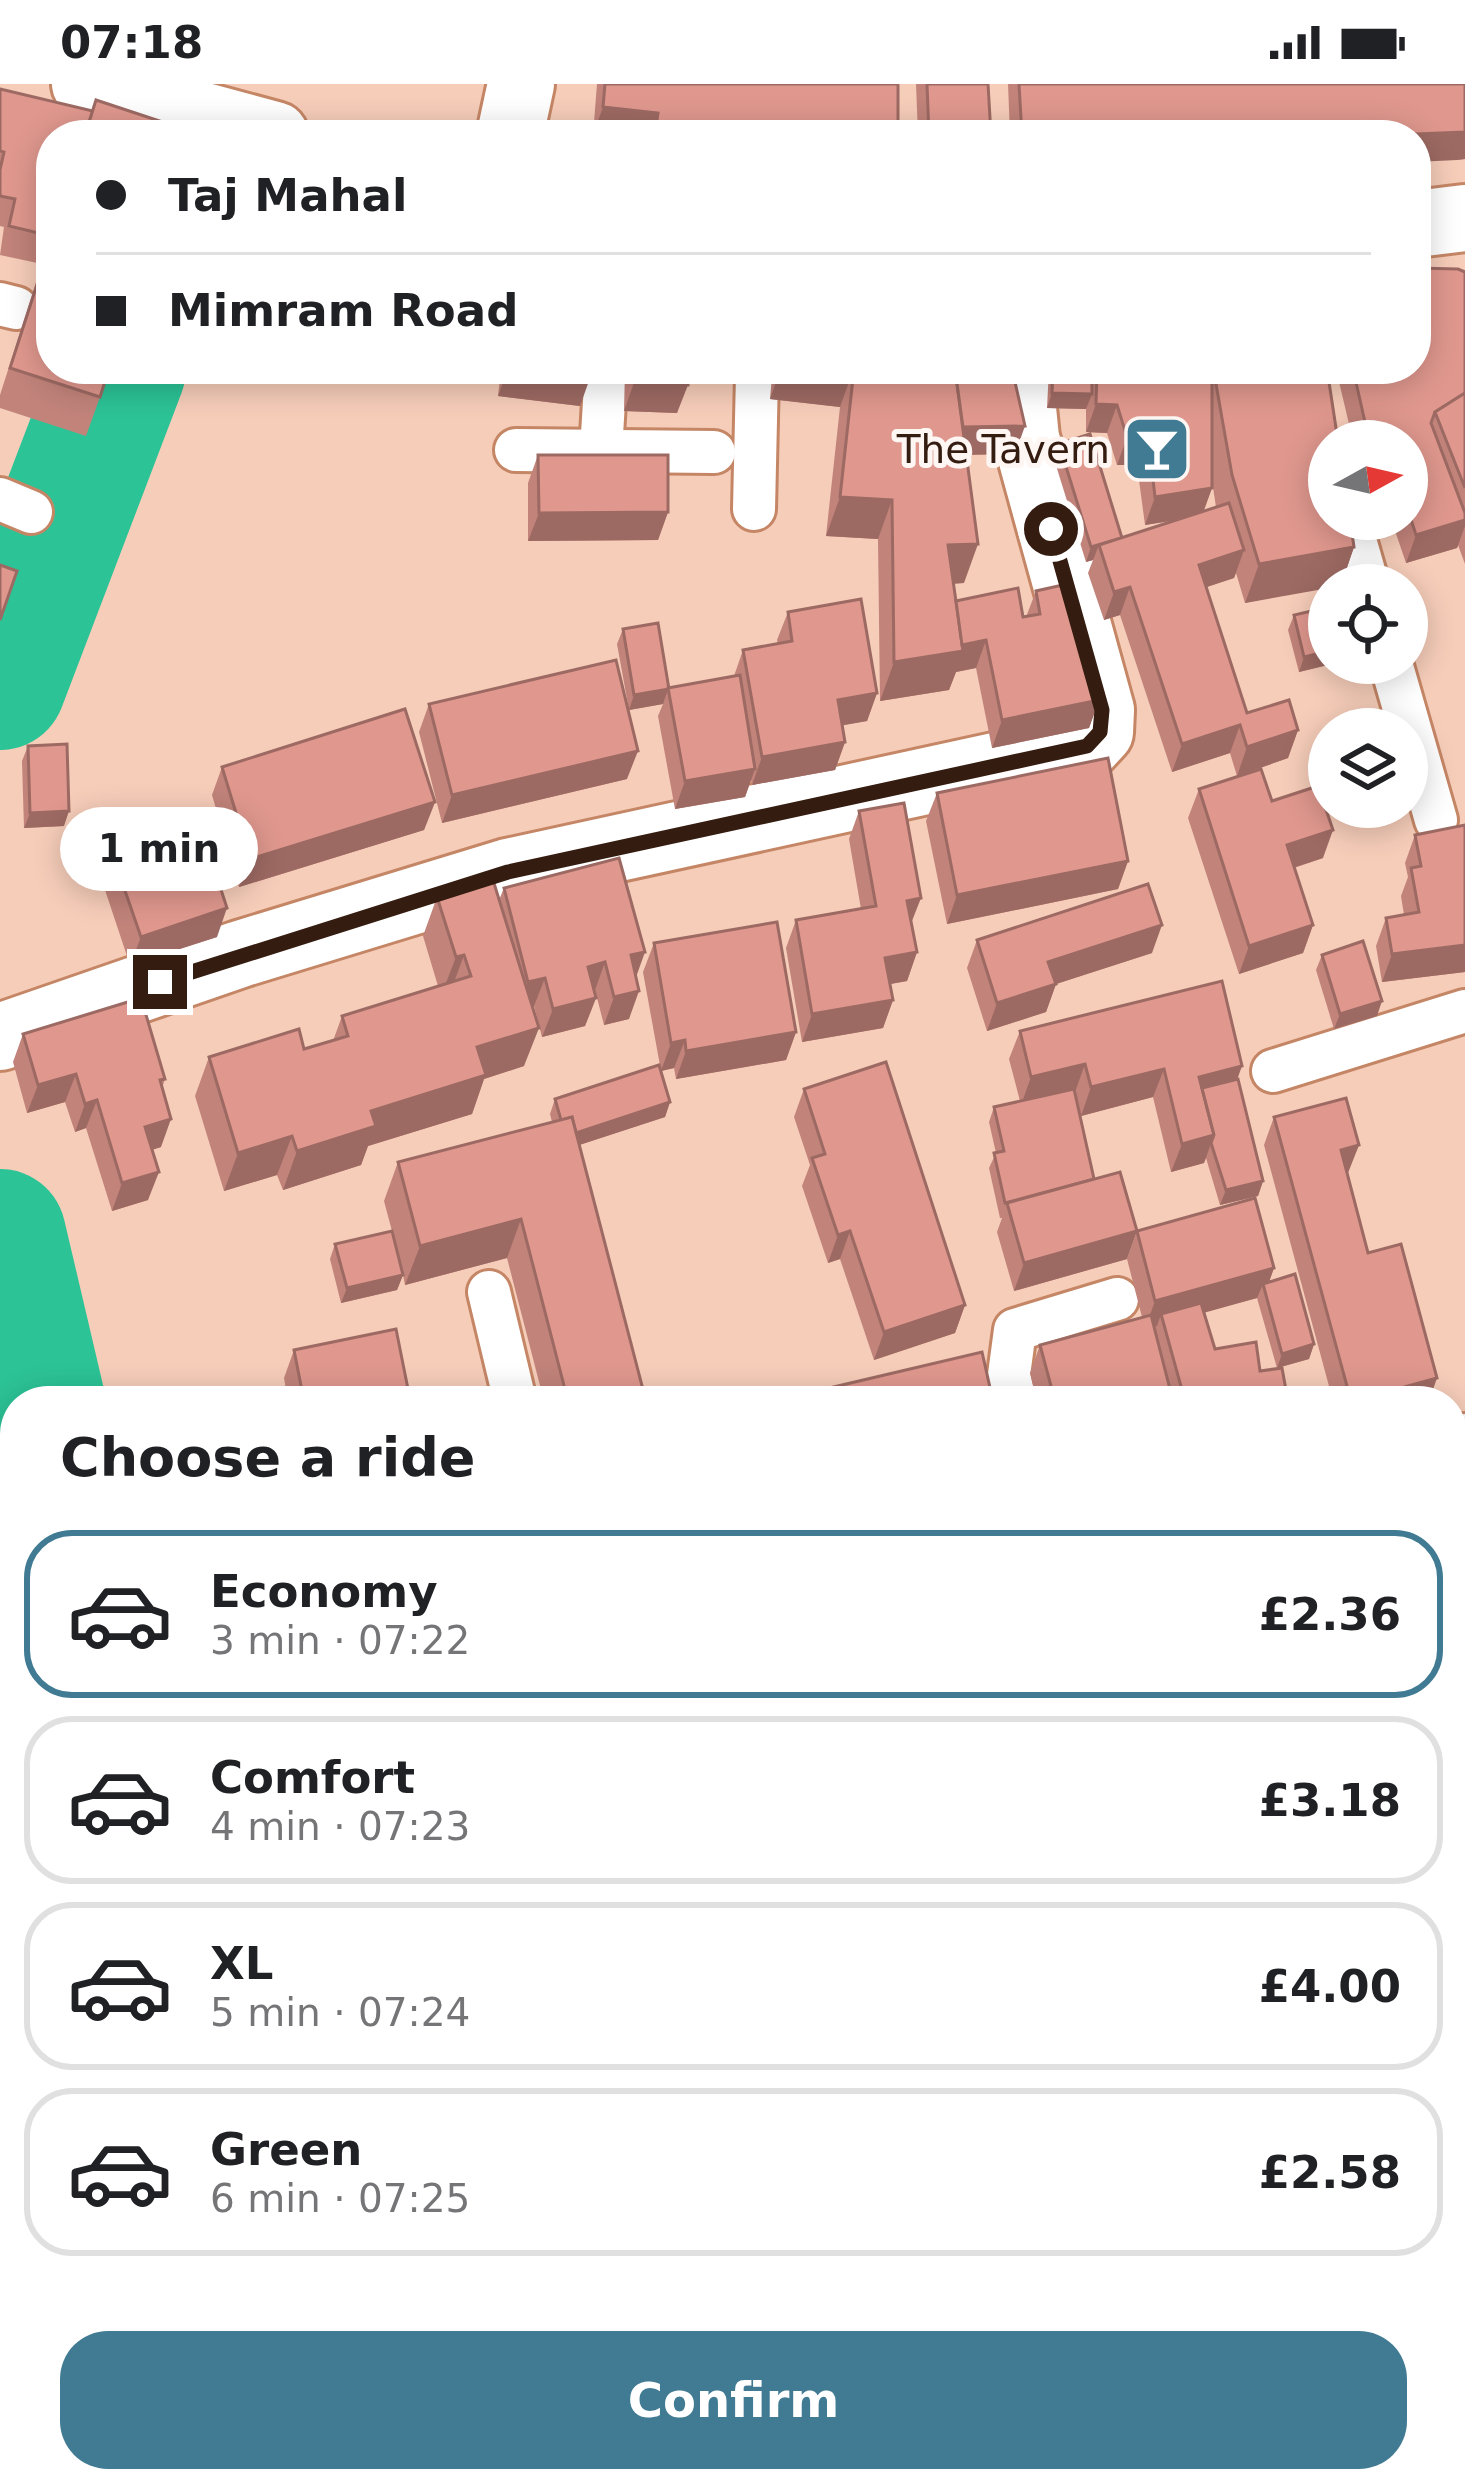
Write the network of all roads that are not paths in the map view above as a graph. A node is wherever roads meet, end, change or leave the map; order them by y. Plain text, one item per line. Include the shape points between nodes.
1 (521, 84) edge
2 (109, 91) edge
3 (219, 120) edge
4 (513, 120) edge
5 (1465, 218) edge
6 (1431, 222) edge
7 (605, 384) edge
8 (758, 384) edge
9 (1020, 384) edge
10 (516, 450) dead end
11 (601, 451) junction
12 (714, 452) dead end
13 (754, 509) dead end
14 (1397, 684) edge
15 (1436, 820) dead end
16 (1465, 1011) edge
17 (0, 1037) edge
18 (1274, 1071) dead end
19 (489, 1292) dead end
20 (1118, 1299) dead end
21 (511, 1386) edge
22 (1012, 1386) edge

1 - 4 street
2 - 3 street
5 - 6 street
7 - 11 lane
8 - 13 lane
9 - 17 street via 1026,438 1102,710 1100,732 1087,746 508,872
10 - 11 lane
11 - 12 lane
14 - 15 lane
16 - 18 lane
19 - 21 lane
20 - 22 lane via 1016,1330

